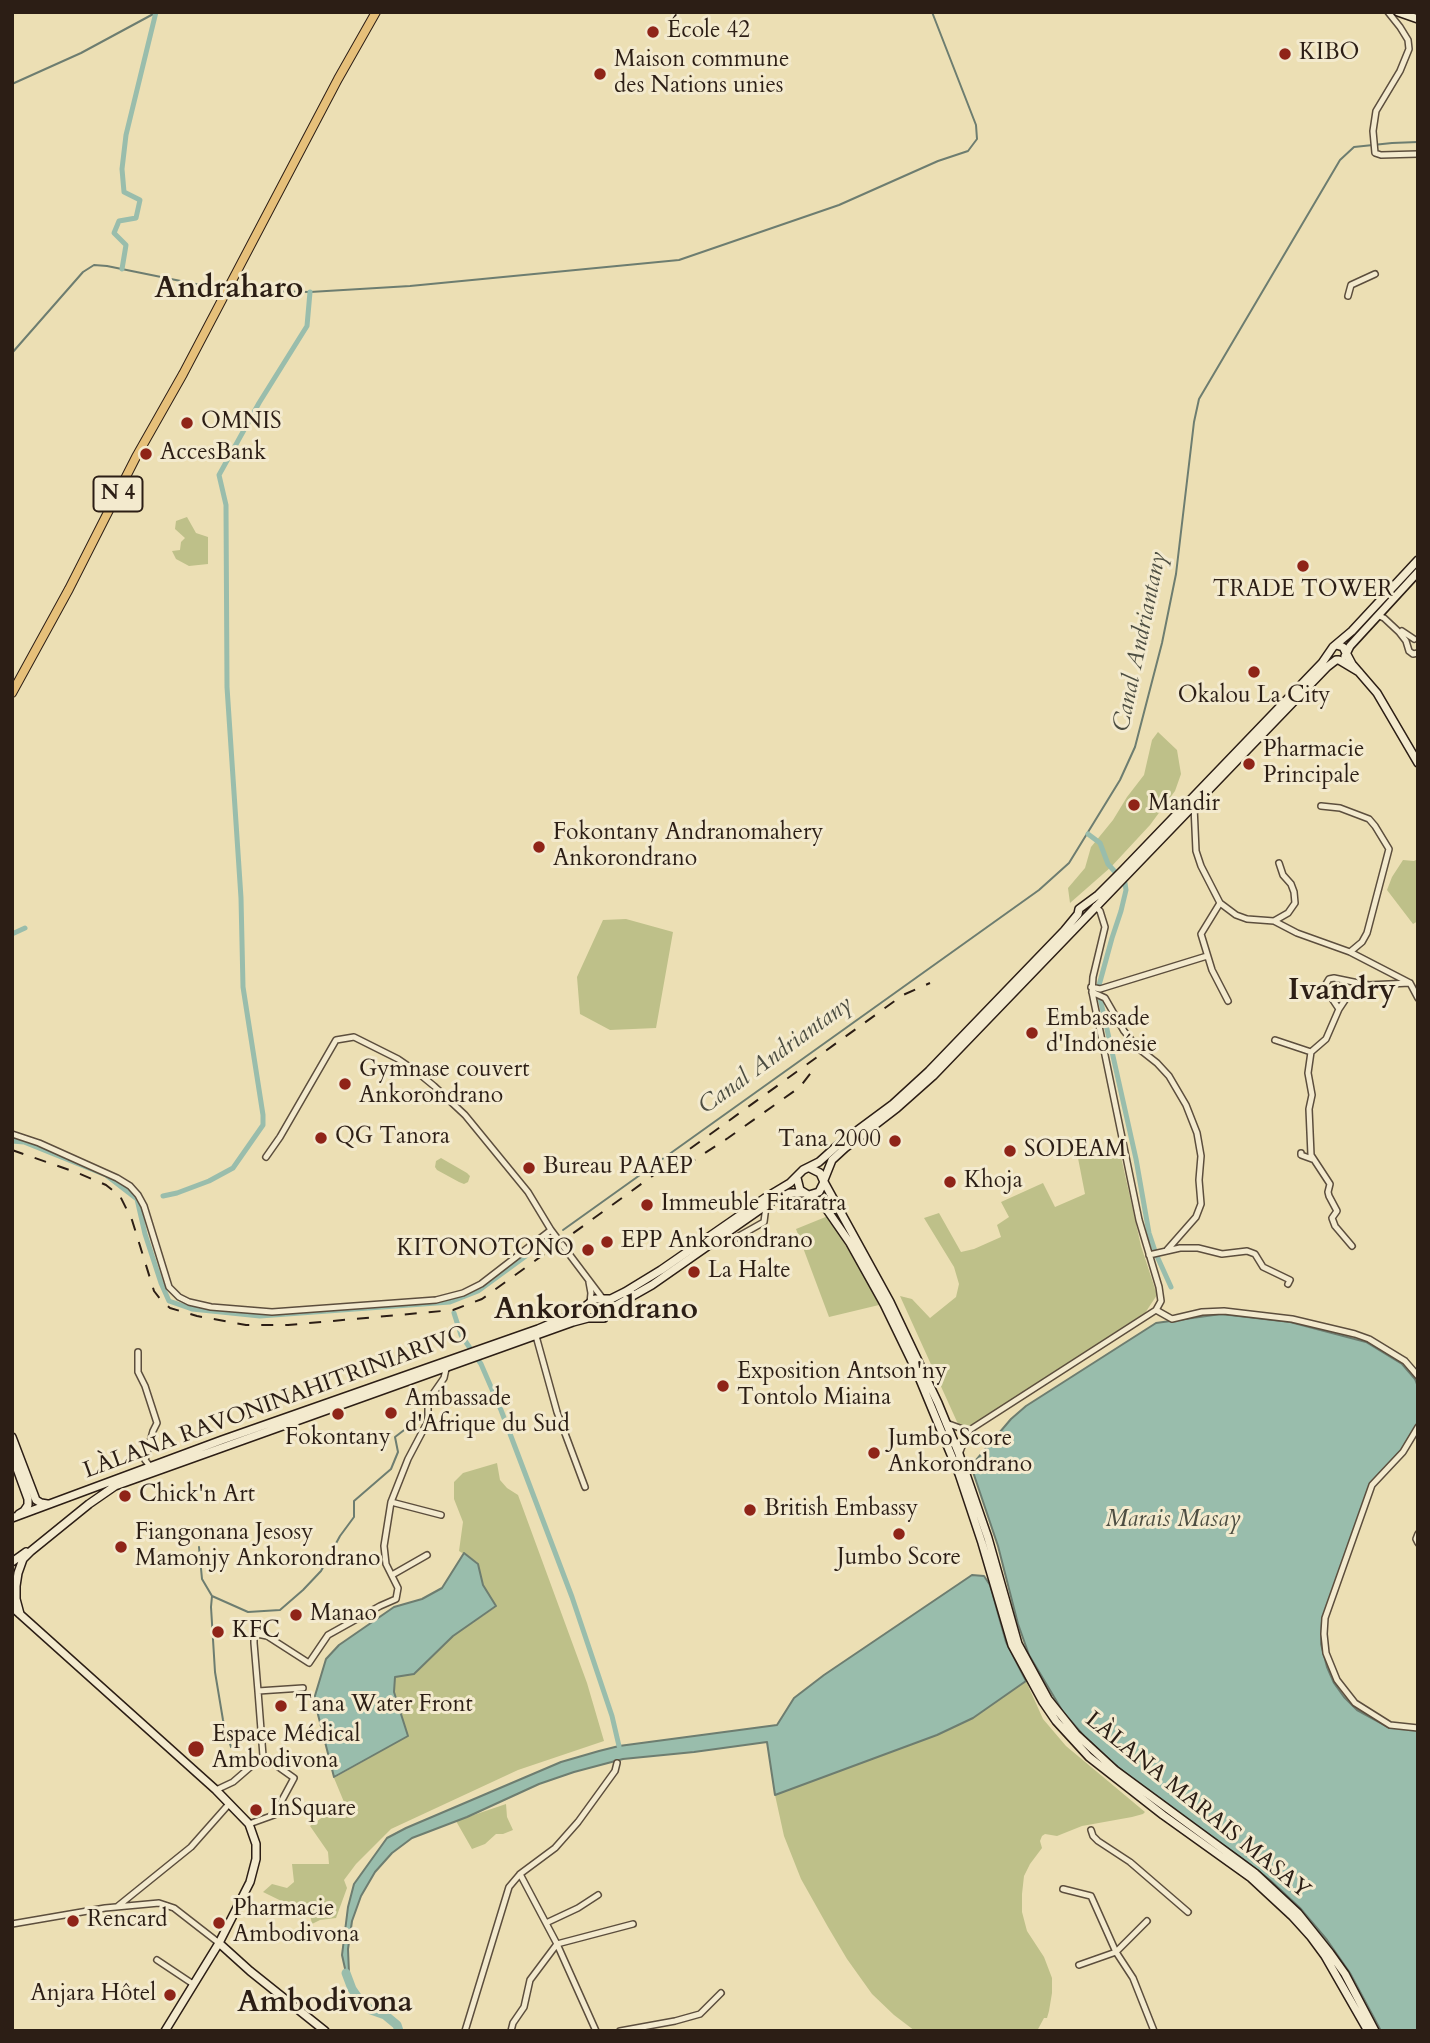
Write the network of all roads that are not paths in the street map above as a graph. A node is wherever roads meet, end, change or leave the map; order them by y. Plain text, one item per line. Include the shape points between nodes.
1 (376, 12) edge
2 (1388, 12) edge
3 (1398, 12) edge
4 (1418, 19) edge
5 (1418, 154) edge
6 (1375, 274) dead end
7 (1348, 296) dead end
8 (1418, 560) edge
9 (1418, 572) edge
10 (1381, 614) junction
11 (1416, 640) edge
12 (1407, 645) junction
13 (1333, 648) junction
14 (1345, 652) junction
15 (1418, 653) edge
16 (1337, 660) junction
17 (1359, 672) junction
18 (12, 693) edge
19 (1418, 763) edge
20 (1194, 806) junction
21 (1321, 806) dead end
22 (1279, 863) dead end
23 (1125, 872) junction
24 (1117, 880) junction
25 (1220, 903) junction
26 (1096, 906) junction
27 (1083, 913) junction
28 (1274, 921) junction
29 (1350, 952) junction
30 (1207, 956) junction
31 (1410, 983) junction
32 (1368, 985) junction
33 (1094, 990) junction
34 (1418, 998) edge
35 (1228, 1001) dead end
36 (1339, 1009) junction
37 (1275, 1040) dead end
38 (1311, 1052) junction
39 (12, 1134) edge
40 (1301, 1153) dead end
41 (266, 1157) dead end
42 (1314, 1160) junction
43 (808, 1168) junction
44 (797, 1178) junction
45 (824, 1181) junction
46 (805, 1194) junction
47 (551, 1230) junction
48 (1352, 1246) dead end
49 (1164, 1251) junction
50 (1150, 1254) junction
51 (588, 1279) junction
52 (1288, 1284) dead end
53 (603, 1300) junction
54 (589, 1304) junction
55 (1156, 1310) junction
56 (608, 1312) junction
57 (594, 1318) junction
58 (536, 1336) junction
59 (138, 1352) dead end
60 (476, 1355) junction
61 (446, 1368) junction
62 (1418, 1376) edge
63 (946, 1423) junction
64 (1418, 1427) edge
65 (968, 1431) junction
66 (12, 1437) edge
67 (959, 1454) junction
68 (12, 1455) edge
69 (148, 1470) junction
70 (585, 1487) dead end
71 (89, 1491) junction
72 (63, 1500) junction
73 (391, 1502) junction
74 (51, 1504) junction
75 (89, 1504) junction
76 (441, 1515) dead end
77 (74, 1516) junction
78 (14, 1518) edge
79 (1418, 1534) edge
80 (1418, 1543) edge
81 (29, 1552) junction
82 (427, 1555) dead end
83 (12, 1562) edge
84 (392, 1576) junction
85 (14, 1582) edge
86 (12, 1595) edge
87 (1002, 1605) junction
88 (12, 1607) edge
89 (20, 1614) junction
90 (303, 1688) dead end
91 (258, 1691) junction
92 (1418, 1728) edge
93 (264, 1756) junction
94 (617, 1763) dead end
95 (216, 1790) junction
96 (229, 1804) junction
97 (1164, 1812) junction
98 (248, 1824) junction
99 (1091, 1830) dead end
100 (520, 1874) junction
101 (1063, 1889) dead end
102 (598, 1895) dead end
103 (117, 1907) junction
104 (1188, 1912) dead end
105 (1147, 1921) dead end
106 (546, 1923) junction
107 (12, 1924) edge
108 (633, 1924) dead end
109 (219, 1943) junction
110 (556, 1944) junction
111 (1116, 1952) junction
112 (229, 1953) junction
113 (208, 1958) junction
114 (157, 1960) dead end
115 (1079, 1965) dead end
116 (194, 1984) junction
117 (721, 1993) dead end
118 (319, 2023) junction
119 (165, 2031) edge
120 (325, 2031) edge
121 (331, 2031) edge
122 (465, 2031) edge
123 (511, 2031) edge
124 (596, 2031) edge
125 (620, 2031) edge
126 (1154, 2031) edge
127 (1368, 2031) edge
128 (1375, 2031) edge

1 - 18 main road, N 4
2 - 5 street via 1401,27 1409,49 1376,111 1375,153
3 - 4 main road
6 - 7 street via 1351,285
8 - 13 main road
9 - 10 main road
10 - 11 street
10 - 12 street
10 - 14 main road
11 - 12 street
12 - 15 street via 1411,653
13 - 14 main road via 1343,647
13 - 16 main road via 1331,656
13 - 23 main road
14 - 16 main road
14 - 17 main road
16 - 17 main road
16 - 20 main road
17 - 19 main road via 1377,693
20 - 23 main road
20 - 25 street via 1196,851
21 - 29 street via 1369,819 1389,849 1367,933
22 - 28 street via 1295,903
23 - 24 main road
24 - 26 main road
24 - 27 main road
25 - 28 street via 1247,919
25 - 30 street via 1201,934
26 - 27 main road
26 - 33 street via 1105,927
27 - 43 main road via 904,1094
27 - 45 main road via 915,1093 832,1160
28 - 29 street
29 - 31 street
30 - 33 street
30 - 35 street
31 - 32 street
31 - 34 street
32 - 36 street
32 - 36 street via 1329,979 1329,994
33 - 49 street via 1105,998 1138,1048 1169,1076 1197,1133 1201,1204 1196,1217
33 - 50 street via 1139,1220
36 - 38 street via 1326,1039
37 - 38 street
38 - 42 street via 1308,1073
39 - 47 street via 130,1186 144,1206 169,1287 179,1297 211,1307 272,1312 436,1300 481,1284
40 - 42 street
41 - 47 street via 336,1040 354,1037 398,1059 447,1097 528,1192
42 - 48 street via 1330,1184 1328,1192 1337,1211 1332,1218 1335,1226
43 - 44 main road
43 - 45 main road via 817,1170
44 - 46 main road via 797,1187
44 - 53 main road, LÀLANA RAVONINAHITRINIARIVO via 648,1278
45 - 46 main road via 819,1192
45 - 63 main road, LÀLANA MARAIS MASAY via 890,1302
46 - 56 main road, LÀLANA RAVONINAHITRINIARIVO via 790,1193 766,1206
46 - 87 main road, LÀLANA MARAIS MASAY via 827,1208 850,1243 916,1370 959,1474
47 - 51 street
49 - 50 street
49 - 52 street via 1252,1252 1263,1267 1290,1280
50 - 55 street via 1161,1301
51 - 53 street
51 - 54 street
53 - 54 main road, LÀLANA RAVONINAHITRINIARIVO
53 - 56 main road
54 - 57 main road
54 - 60 main road, LÀLANA RAVONINAHITRINIARIVO
55 - 62 street via 1172,1319 1224,1311 1292,1319 1355,1334 1405,1361
55 - 65 street
56 - 57 main road, LÀLANA RAVONINAHITRINIARIVO
57 - 58 main road, LÀLANA RAVONINAHITRINIARIVO
58 - 60 main road, LÀLANA RAVONINAHITRINIARIVO
58 - 70 street
59 - 69 street via 138,1372 157,1423 145,1460
60 - 61 main road
60 - 69 main road, LÀLANA RAVONINAHITRINIARIVO
61 - 69 main road
61 - 73 street via 428,1401 428,1422
63 - 65 street
63 - 67 main road, LÀLANA MARAIS MASAY
64 - 92 street via 1373,1485 1325,1618 1324,1634 1337,1680 1355,1703 1390,1725
65 - 67 street
66 - 74 main road via 36,1500
67 - 87 main road, LÀLANA MARAIS MASAY via 988,1538
68 - 78 main road via 28,1499 24,1511
69 - 71 main road, LÀLANA RAVONINAHITRINIARIVO
69 - 75 main road
71 - 72 main road, LÀLANA RAVONINAHITRINIARIVO
71 - 75 main road via 83,1496
72 - 74 main road, LÀLANA RAVONINAHITRINIARIVO
72 - 77 main road via 75,1505
73 - 76 street
73 - 84 street via 384,1546
74 - 78 main road, LÀLANA RAVONINAHITRINIARIVO
75 - 77 main road
77 - 81 main road
79 - 80 street
81 - 83 main road
81 - 85 main road
82 - 84 street
84 - 91 street via 398,1588 396,1599 328,1635 309,1663 257,1634
85 - 86 main road
85 - 89 main road
87 - 97 main road, LÀLANA MARAIS MASAY via 1012,1645 1056,1721 1089,1757
88 - 89 main road
89 - 95 main road
90 - 91 street
91 - 93 street
93 - 95 street
93 - 98 street via 294,1778 274,1815
94 - 100 street via 578,1822 555,1848
95 - 96 main road
96 - 98 main road
96 - 103 street via 191,1847
97 - 127 main road, LÀLANA MARAIS MASAY via 1251,1878 1292,1916 1325,1956
97 - 128 main road, LÀLANA MARAIS MASAY via 1255,1873 1298,1913 1345,1974
98 - 109 main road via 256,1844 253,1871
99 - 104 street via 1098,1841
100 - 106 street
100 - 122 street via 509,1887
101 - 111 street via 1091,1896
102 - 106 street
103 - 107 street
103 - 109 street via 159,1903 173,1908
105 - 111 street
106 - 110 street
108 - 110 street
109 - 112 main road
109 - 113 main road
110 - 123 street via 530,1980 524,2007
110 - 124 street
111 - 115 street
111 - 126 street via 1133,1978
112 - 113 main road
112 - 118 main road
113 - 116 main road
114 - 116 street
116 - 119 main road
117 - 125 street via 700,2014
118 - 120 main road
118 - 121 main road

